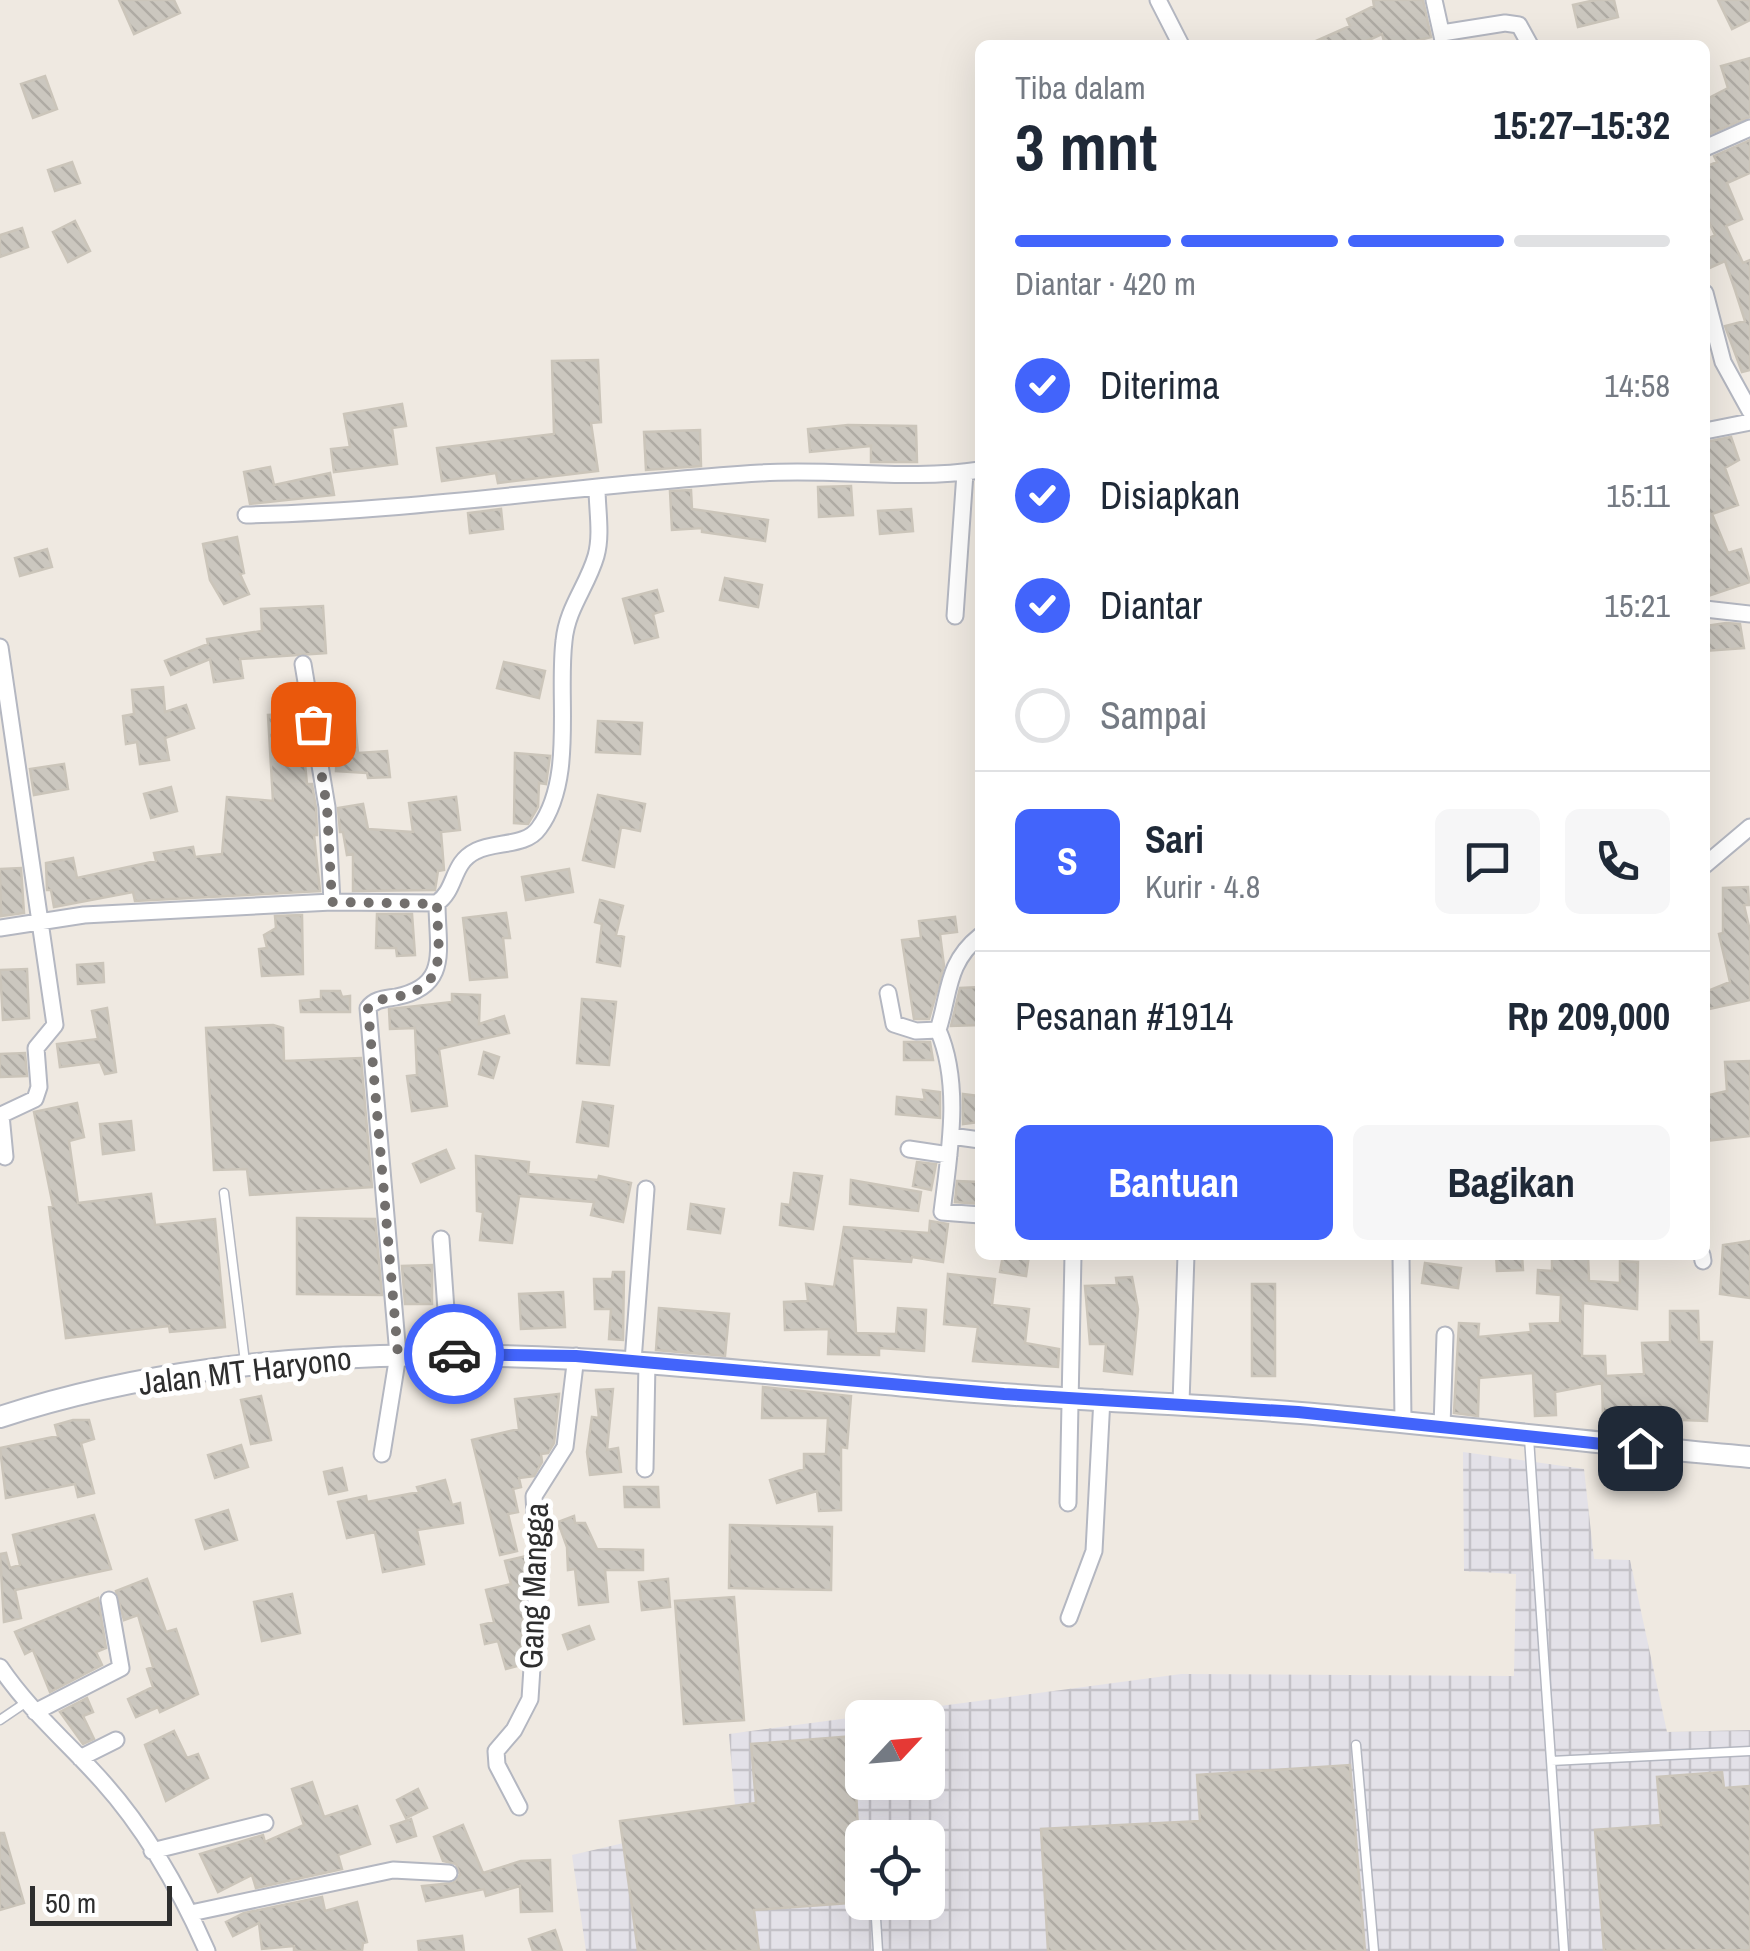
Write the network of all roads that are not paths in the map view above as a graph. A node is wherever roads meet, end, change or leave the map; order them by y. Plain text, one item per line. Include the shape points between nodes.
1 (1158, 0) edge
2 (1434, 0) edge
3 (1443, 39) edge
4 (1179, 40) edge
5 (1527, 40) edge
6 (1750, 128) edge
7 (1710, 146) edge
8 (1710, 309) edge
9 (1750, 376) edge
10 (1732, 380) junction
11 (1750, 411) edge
12 (1750, 422) edge
13 (1710, 430) edge
14 (972, 471) edge
15 (597, 488) junction
16 (246, 515) dead end
17 (1710, 609) edge
18 (1750, 614) edge
19 (955, 616) dead end
20 (0, 647) edge
21 (303, 664) dead end
22 (1747, 829) edge
23 (1750, 850) edge
24 (1710, 860) edge
25 (332, 902) junction
26 (437, 904) junction
27 (41, 922) junction
28 (0, 928) edge
29 (975, 942) edge
30 (888, 993) dead end
31 (938, 1030) junction
32 (950, 1136) junction
33 (975, 1139) edge
34 (909, 1149) dead end
35 (949, 1155) junction
36 (5, 1157) dead end
37 (646, 1189) dead end
38 (224, 1194) dead end
39 (975, 1215) edge
40 (441, 1239) dead end
41 (1072, 1260) edge
42 (1186, 1260) edge
43 (1401, 1260) edge
44 (1446, 1335) dead end
45 (462, 1354) junction
46 (398, 1355) junction
47 (576, 1356) junction
48 (640, 1361) junction
49 (246, 1366) junction
50 (1071, 1397) junction
51 (1102, 1398) junction
52 (1182, 1404) junction
53 (0, 1417) edge
54 (1404, 1421) junction
55 (1442, 1426) junction
56 (1529, 1438) junction
57 (382, 1454) dead end
58 (1750, 1457) edge
59 (645, 1469) dead end
60 (1068, 1503) dead end
61 (109, 1600) dead end
62 (1070, 1618) dead end
63 (0, 1667) edge
64 (31, 1707) junction
65 (0, 1720) edge
66 (116, 1740) dead end
67 (1356, 1745) dead end
68 (1750, 1751) edge
69 (80, 1758) junction
70 (1551, 1761) junction
71 (519, 1808) dead end
72 (265, 1823) dead end
73 (152, 1851) junction
74 (449, 1873) dead end
75 (191, 1913) junction
76 (877, 1920) edge
77 (207, 1951) edge
78 (878, 1951) edge
79 (1374, 1951) edge
80 (1564, 1951) edge

1 - 4 street
2 - 3 street
3 - 5 street via 1505,23 1519,25
6 - 7 street
8 - 10 street
9 - 10 street
10 - 11 street
12 - 13 street
14 - 15 street via 758,473
14 - 19 street
15 - 16 street
15 - 26 street via 597,553 574,598 564,642 552,804 533,835 459,862 448,894
17 - 18 street
20 - 27 street
21 - 25 street via 327,807
22 - 23 street
22 - 24 street
25 - 26 street
25 - 27 street
26 - 46 street via 438,968 431,982 368,1008
27 - 28 street
27 - 36 street via 56,1025 36,1048 38,1093 1,1115
29 - 31 street via 952,967
30 - 31 street via 894,1024
31 - 32 street via 946,1050
32 - 33 street
32 - 35 street
34 - 35 street
35 - 39 street via 942,1212
37 - 48 street
38 - 49 lane
40 - 45 street via 446,1310
41 - 50 street
42 - 52 street
43 - 54 street
44 - 55 street
45 - 46 main road, Jalan MT Haryono
45 - 47 main road, Jalan MT Haryono
46 - 49 main road, Jalan MT Haryono
46 - 57 street
47 - 48 main road, Jalan MT Haryono
47 - 71 street, Gang Mangga via 564,1447 534,1496 538,1573 530,1700 496,1750
48 - 50 main road, Jalan MT Haryono
48 - 59 street
49 - 53 main road, Jalan MT Haryono via 81,1394
50 - 51 main road, Jalan MT Haryono
50 - 60 street
51 - 52 main road, Jalan MT Haryono
51 - 62 street via 1094,1551
52 - 54 main road, Jalan MT Haryono
54 - 55 main road, Jalan MT Haryono
55 - 56 main road, Jalan MT Haryono
56 - 58 main road, Jalan MT Haryono
56 - 70 lane
61 - 64 street via 121,1668
63 - 64 street
64 - 65 lane
64 - 69 street
66 - 69 street
67 - 79 lane
68 - 70 lane
69 - 73 street
70 - 80 lane
72 - 73 street
73 - 75 street
74 - 75 street via 393,1870
75 - 77 street
76 - 78 lane

